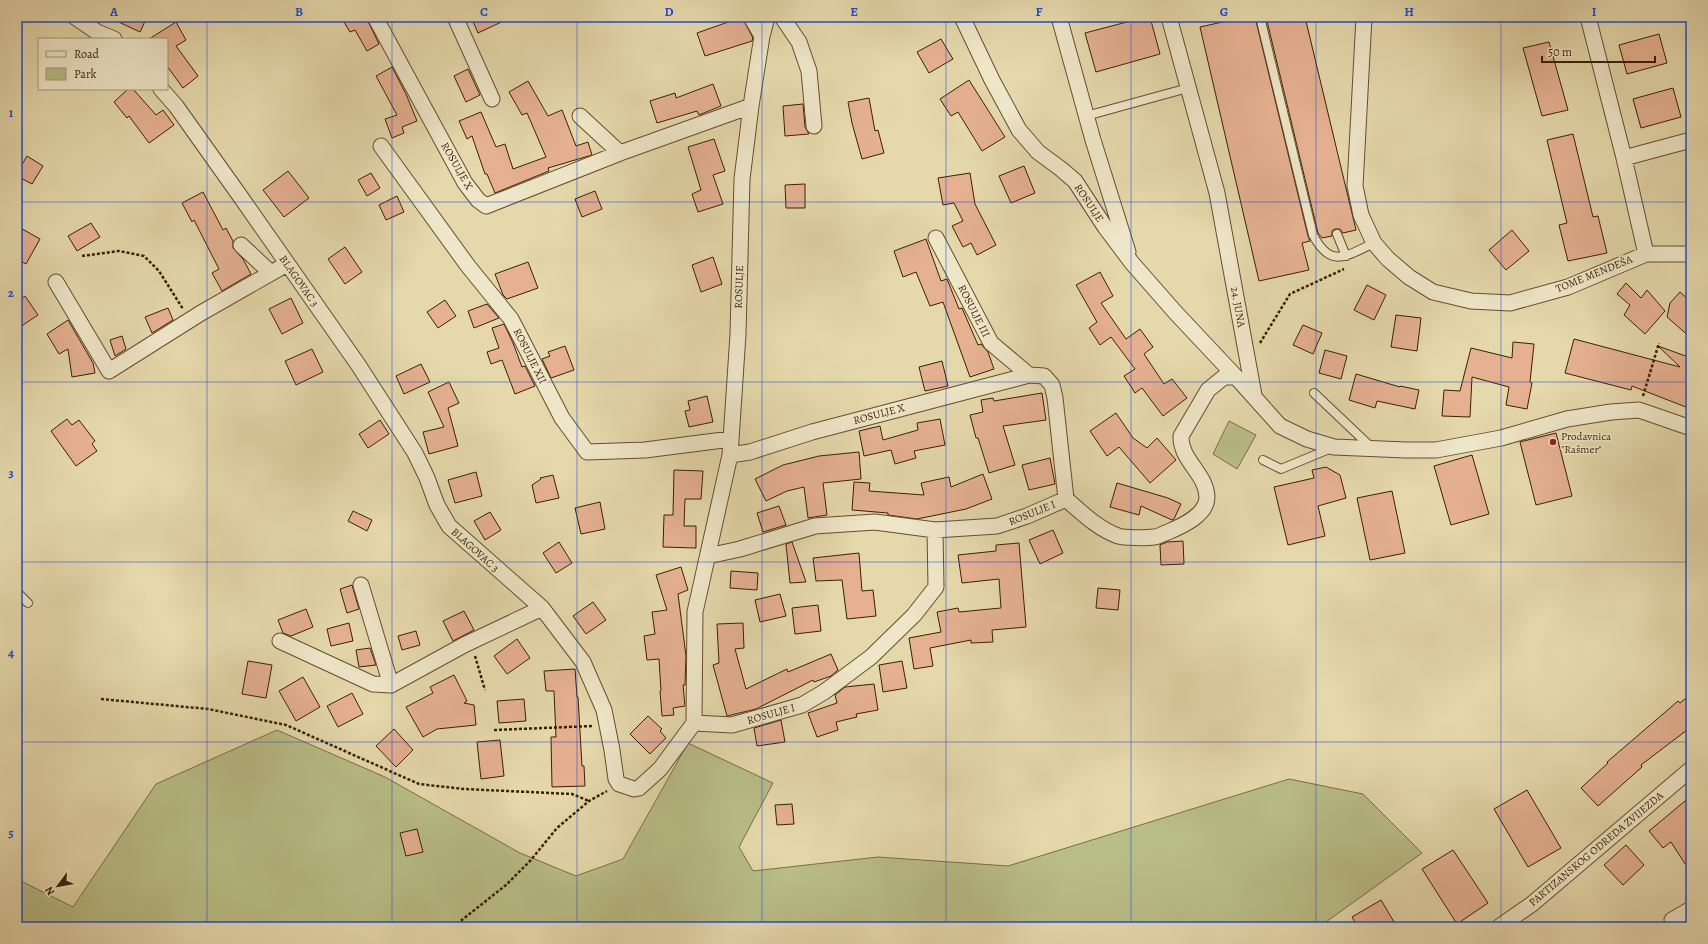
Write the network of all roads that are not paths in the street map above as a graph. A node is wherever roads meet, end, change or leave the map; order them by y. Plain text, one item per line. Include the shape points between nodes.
1 (75, 17) edge
2 (375, 17) edge
3 (455, 17) edge
4 (752, 17) edge
5 (767, 17) edge
6 (782, 17) edge
7 (962, 17) edge
8 (1058, 17) edge
9 (1169, 17) edge
10 (1260, 17) edge
11 (1364, 17) edge
12 (1588, 17) edge
13 (762, 36) junction
14 (112, 38) edge
15 (1188, 88) junction
16 (162, 90) edge
17 (492, 99) dead end
18 (751, 106) junction
19 (580, 116) dead end
20 (1086, 116) junction
21 (814, 126) dead end
22 (1691, 140) edge
23 (381, 146) dead end
24 (620, 152) junction
25 (1624, 158) junction
26 (1337, 234) dead end
27 (936, 238) dead end
28 (1374, 243) junction
29 (241, 245) dead end
30 (1646, 254) junction
31 (1691, 254) edge
32 (1346, 256) junction
33 (1132, 263) junction
34 (287, 264) junction
35 (271, 273) junction
36 (56, 282) dead end
37 (1029, 375) junction
38 (1236, 377) junction
39 (1314, 393) dead end
40 (1254, 395) junction
41 (1691, 428) edge
42 (731, 440) junction
43 (1334, 447) junction
44 (1372, 448) junction
45 (730, 455) junction
46 (1263, 460) dead end
47 (1066, 499) junction
48 (936, 530) junction
49 (708, 556) junction
50 (361, 585) dead end
51 (17, 592) edge
52 (28, 603) dead end
53 (542, 608) junction
54 (280, 641) dead end
55 (391, 685) junction
56 (694, 724) junction
57 (1691, 769) edge
58 (1691, 909) edge
59 (1672, 920) dead end
60 (1499, 927) edge

1 - 14 street via 97,32
2 - 24 street, ROSULJE X via 465,183 486,206
3 - 17 street
4 - 13 street
5 - 13 street, ROSULJE
6 - 21 street via 799,42 809,71
7 - 33 street, ROSULJE via 1019,130 1038,152 1075,181
8 - 20 street
9 - 15 street, 24. JUNA
10 - 32 lane via 1313,235 1326,254
11 - 28 street via 1355,186 1361,215
12 - 25 street, TOME MENDEŠA
13 - 18 street, ROSULJE
15 - 20 lane
15 - 40 street, 24. JUNA via 1217,193
16 - 34 street, BLAGOVAC 3 via 176,106
18 - 24 street, ROSULJE X
18 - 42 street, ROSULJE via 742,178 738,334
19 - 24 street
20 - 33 street
22 - 25 street
23 - 42 street, ROSULJE XII via 468,266 511,320 562,418 587,452 645,450
25 - 30 street, TOME MENDEŠA
26 - 32 lane
27 - 37 street, ROSULJE III via 991,343
28 - 30 street, TOME MENDEŠA via 1409,277 1433,292 1470,302 1510,303 1568,287
28 - 32 lane
29 - 35 street
30 - 31 street, TOME MENDEŠA
33 - 38 street, ROSULJE
34 - 35 street
34 - 53 street, BLAGOVAC 3 via 359,366 415,453 437,505 449,526
35 - 36 street via 109,370
37 - 45 street, ROSULJE X via 812,432 750,452
37 - 47 street, ROSULJE III via 1044,376 1052,385
38 - 40 street
38 - 47 street, ROSULJE I via 1224,377 1208,390 1180,436 1183,450 1203,481 1207,496 1206,505 1189,522 1155,537 1119,537 1095,524
39 - 44 lane
40 - 43 street via 1280,426 1307,440
41 - 44 street via 1639,410 1567,420 1501,438 1436,450
42 - 45 street, ROSULJE
43 - 44 street
43 - 46 lane via 1281,469
45 - 49 street, ROSULJE
47 - 48 street, ROSULJE I via 997,526
48 - 49 street, ROSULJE I via 875,522 816,526
48 - 56 street, ROSULJE I via 936,587 914,615 871,657 802,705 732,725
49 - 56 street via 695,612
50 - 55 street
51 - 52 lane
53 - 55 street
53 - 56 street, BLAGOVAC 3 via 584,662 604,710 619,784 629,788 640,788 660,769
54 - 55 street via 372,684
57 - 60 street, PARTIZANSKOG ODREDA ZVIJEZDA via 1532,904
58 - 59 street

